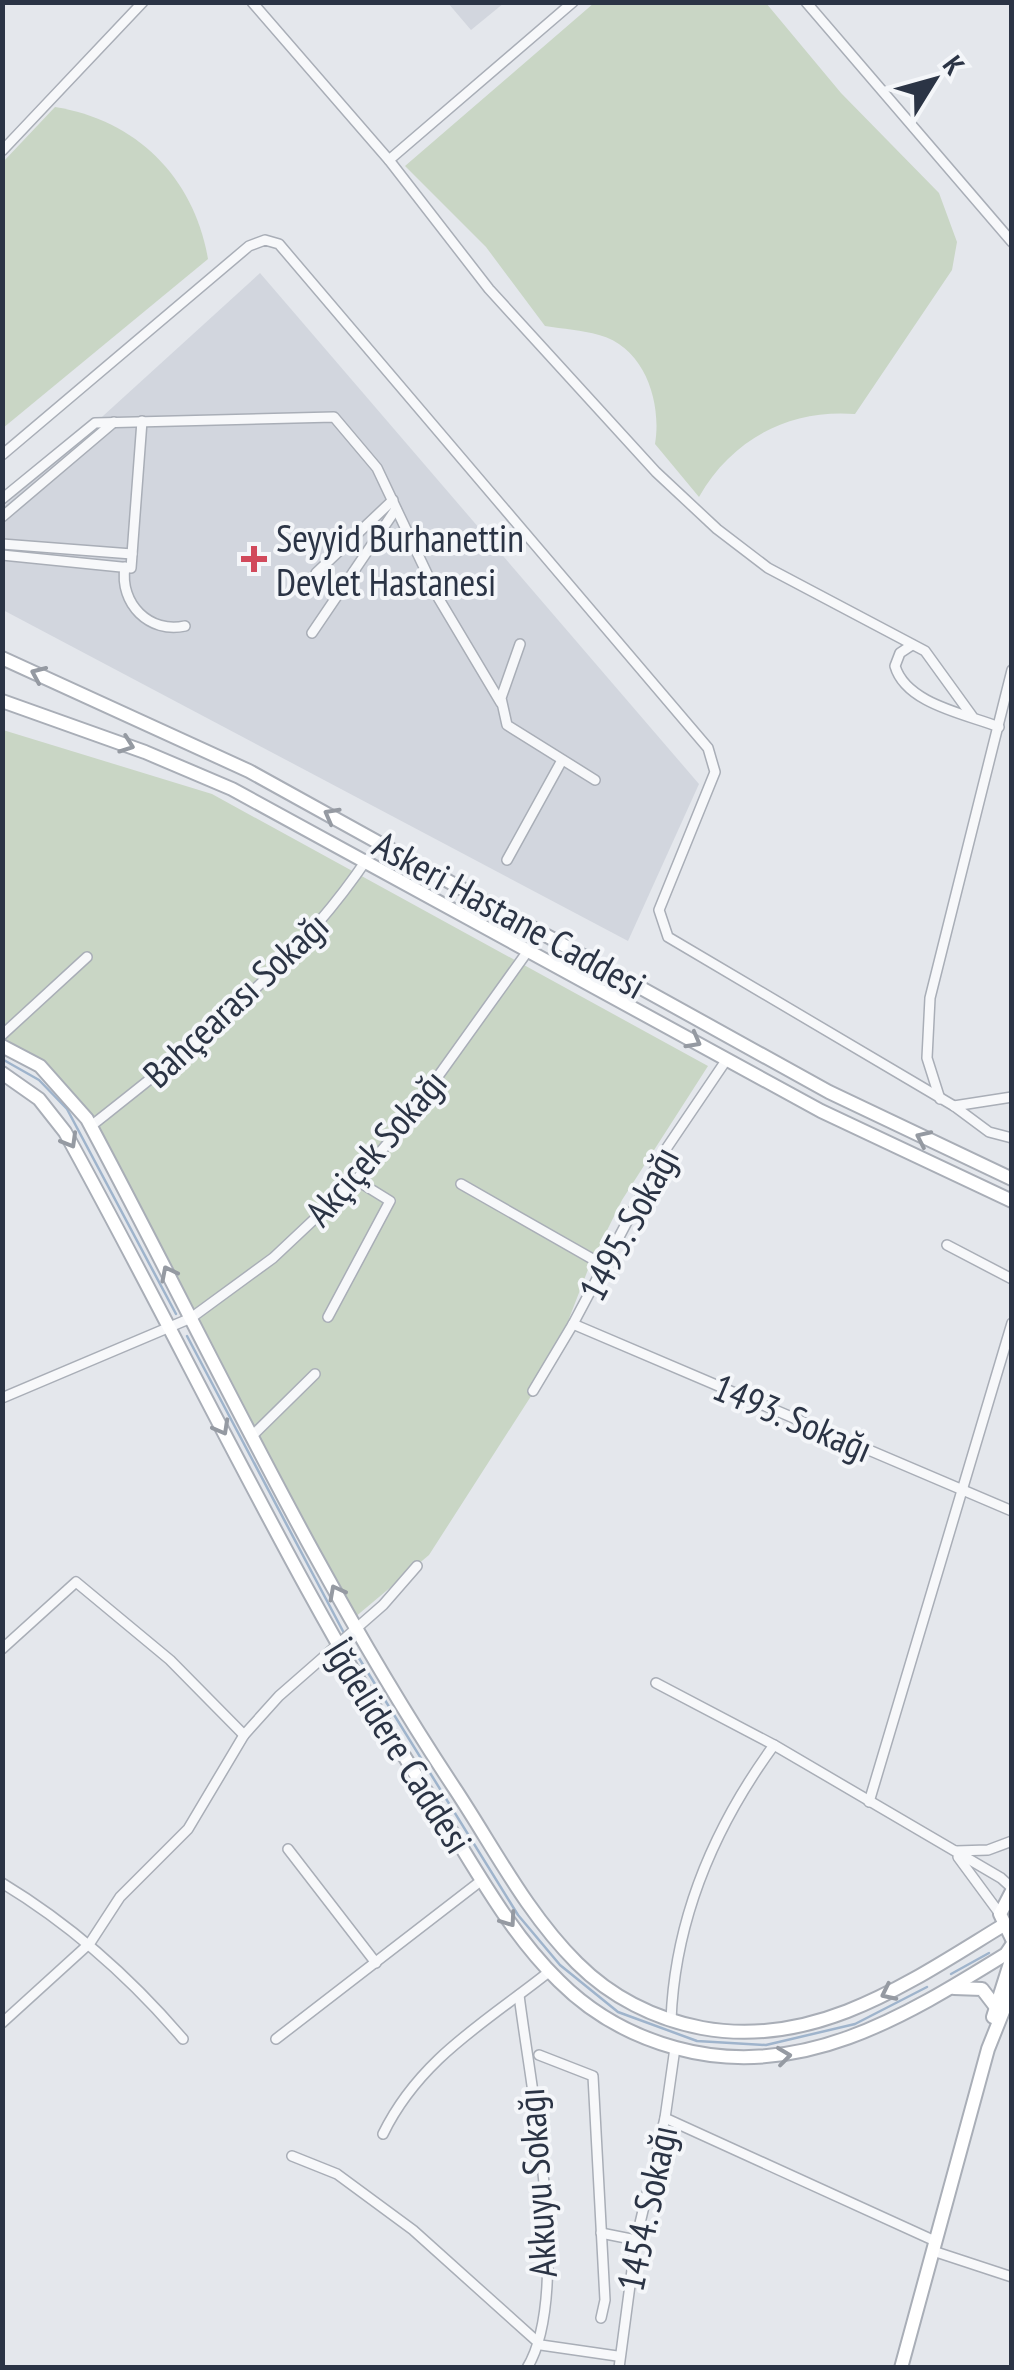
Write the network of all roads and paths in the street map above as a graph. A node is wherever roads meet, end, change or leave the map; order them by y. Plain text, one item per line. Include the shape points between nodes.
1 (143, 2) edge
2 (252, 2) edge
3 (573, 2) edge
4 (812, 5) edge
5 (2, 151) edge
6 (389, 160) junction
7 (1012, 242) edge
8 (142, 421) junction
9 (114, 422) junction
10 (2, 455) edge
11 (2, 499) edge
12 (394, 505) junction
13 (2, 517) edge
14 (2, 544) edge
15 (2, 554) edge
16 (132, 554) junction
17 (125, 567) junction
18 (316, 573) dead end
19 (185, 626) dead end
20 (312, 634) dead end
21 (520, 644) dead end
22 (912, 644) junction
23 (2, 658) edge
24 (1012, 670) edge
25 (2, 701) edge
26 (501, 703) junction
27 (972, 716) junction
28 (999, 727) junction
29 (561, 762) junction
30 (595, 780) dead end
31 (367, 859) junction
32 (507, 860) dead end
33 (530, 948) junction
34 (87, 957) dead end
35 (2, 1035) edge
36 (2, 1046) edge
37 (727, 1059) junction
38 (2, 1073) edge
39 (1012, 1097) edge
40 (940, 1099) junction
41 (954, 1106) junction
42 (91, 1126) junction
43 (1012, 1138) edge
44 (1012, 1179) edge
45 (356, 1180) junction
46 (461, 1184) dead end
47 (1012, 1202) edge
48 (948, 1246) dead end
49 (603, 1265) junction
50 (1012, 1279) edge
51 (192, 1318) junction
52 (328, 1318) dead end
53 (1012, 1323) edge
54 (573, 1324) junction
55 (169, 1330) junction
56 (315, 1374) dead end
57 (532, 1391) dead end
58 (2, 1398) edge
59 (254, 1434) junction
60 (959, 1488) junction
61 (1012, 1511) edge
62 (416, 1566) dead end
63 (356, 1628) junction
64 (336, 1646) junction
65 (2, 1649) edge
66 (656, 1682) dead end
67 (244, 1734) junction
68 (774, 1744) junction
69 (870, 1802) junction
70 (1012, 1842) edge
71 (288, 1848) dead end
72 (953, 1851) junction
73 (482, 1880) junction
74 (2, 1883) edge
75 (1012, 1890) edge
76 (1001, 1920) junction
77 (1012, 1942) edge
78 (90, 1943) junction
79 (1012, 1957) edge
80 (376, 1963) junction
81 (934, 1967) junction
82 (550, 1971) junction
83 (1012, 1989) edge
84 (947, 1990) junction
85 (519, 1996) junction
86 (931, 1999) junction
87 (1002, 2012) edge
88 (671, 2020) junction
89 (2, 2023) edge
90 (183, 2039) dead end
91 (276, 2040) dead end
92 (675, 2048) junction
93 (539, 2056) dead end
94 (665, 2118) junction
95 (383, 2134) dead end
96 (292, 2156) dead end
97 (601, 2233) junction
98 (636, 2240) junction
99 (934, 2246) junction
100 (1012, 2276) edge
101 (601, 2318) dead end
102 (541, 2345) junction
103 (618, 2362) edge
104 (527, 2368) edge
105 (902, 2368) edge

1 - 5 street
2 - 6 street
3 - 6 street
4 - 7 street
6 - 22 street via 489,288 701,515 785,578
8 - 9 street
8 - 12 street via 334,416 369,455
8 - 16 street
9 - 11 street via 95,422
9 - 13 street
10 - 40 street via 249,246 278,244 708,748 715,772 660,904 664,932
12 - 18 street
12 - 20 street
12 - 26 street
14 - 16 street
15 - 17 street
16 - 17 street via 132,568
17 - 19 street via 125,589 143,616 164,630
21 - 26 street
22 - 27 street via 938,664
22 - 27 street via 896,661 903,682
44 -> 23 street, Askeri Hastane Caddesi via 830,1092 249,772
24 - 28 street
25 -> 31 street, Askeri Hastane Caddesi via 203,775
26 - 29 street via 510,729
27 - 28 street
28 - 40 street via 930,998 927,1058
29 - 30 street
29 - 32 street
31 - 33 street, Askeri Hastane Caddesi
31 - 42 street, Bahçearası Sokağı via 293,954 191,1050
33 -> 37 street, Askeri Hastane Caddesi
33 - 45 street, Akçiçek Sokağı via 418,1106
34 - 35 street
36 - 42 street, İğdelidere Caddesi via 46,1071
37 - 47 street, Askeri Hastane Caddesi via 851,1127
37 - 49 street, 1495. Sokağı via 664,1152
38 -> 55 street, İğdelidere Caddesi via 39,1099 65,1132
39 - 41 street
40 - 41 street
41 - 43 street via 990,1132
51 -> 42 street, İğdelidere Caddesi
45 - 51 street, Akçiçek Sokağı via 273,1258
45 - 52 street via 390,1200
46 - 49 street
48 - 50 street
49 - 54 street, 1495. Sokağı
51 - 55 street, Akçiçek Sokağı
51 - 59 street, İğdelidere Caddesi
53 - 60 street
54 - 57 street, 1495. Sokağı
54 - 60 street, 1493. Sokağı
55 - 58 street, Akçiçek Sokağı
55 -> 64 street, İğdelidere Caddesi
56 - 59 street
63 -> 59 street, İğdelidere Caddesi
60 - 61 street, 1493. Sokağı
60 - 69 street
62 - 63 street
63 - 64 street
63 - 88 street, İğdelidere Caddesi via 540,1920 604,1986
64 - 67 street
64 - 73 street, İğdelidere Caddesi
65 - 67 street via 76,1582 170,1660
66 - 68 street
67 - 78 street via 188,1829 120,1897
68 - 69 street
68 - 88 street via 727,1819 697,1886 678,1956
69 - 72 street
70 - 72 street
71 - 80 street
72 - 75 street
72 - 76 street
73 - 80 street
73 -> 82 street, İğdelidere Caddesi
74 - 78 street
75 - 76 street
76 - 77 street
76 - 81 street, İğdelidere Caddesi
77 - 84 street, İğdelidere Caddesi via 1006,1954
78 - 89 street
78 - 90 street
79 - 87 street
80 - 91 street
81 - 86 street
81 -> 88 street, İğdelidere Caddesi via 858,2007 792,2030 738,2032
82 - 85 street
82 - 92 street, İğdelidere Caddesi via 603,2016
83 - 87 street
84 - 86 street, İğdelidere Caddesi
84 - 87 street via 982,1990
85 - 95 street via 426,2066
85 - 102 street, Akkuyu Sokağı via 548,2236
92 -> 86 street, İğdelidere Caddesi via 738,2058 796,2055
87 - 99 street
92 - 94 street, 1454. Sokağı
93 - 97 street via 593,2076
94 - 98 street, 1454. Sokağı
94 - 99 street
96 - 102 street via 337,2174 413,2230
97 - 98 street
97 - 101 street
98 - 103 street, 1454. Sokağı
99 - 100 street
99 - 105 street
102 - 103 street
102 - 104 street, Akkuyu Sokağı

